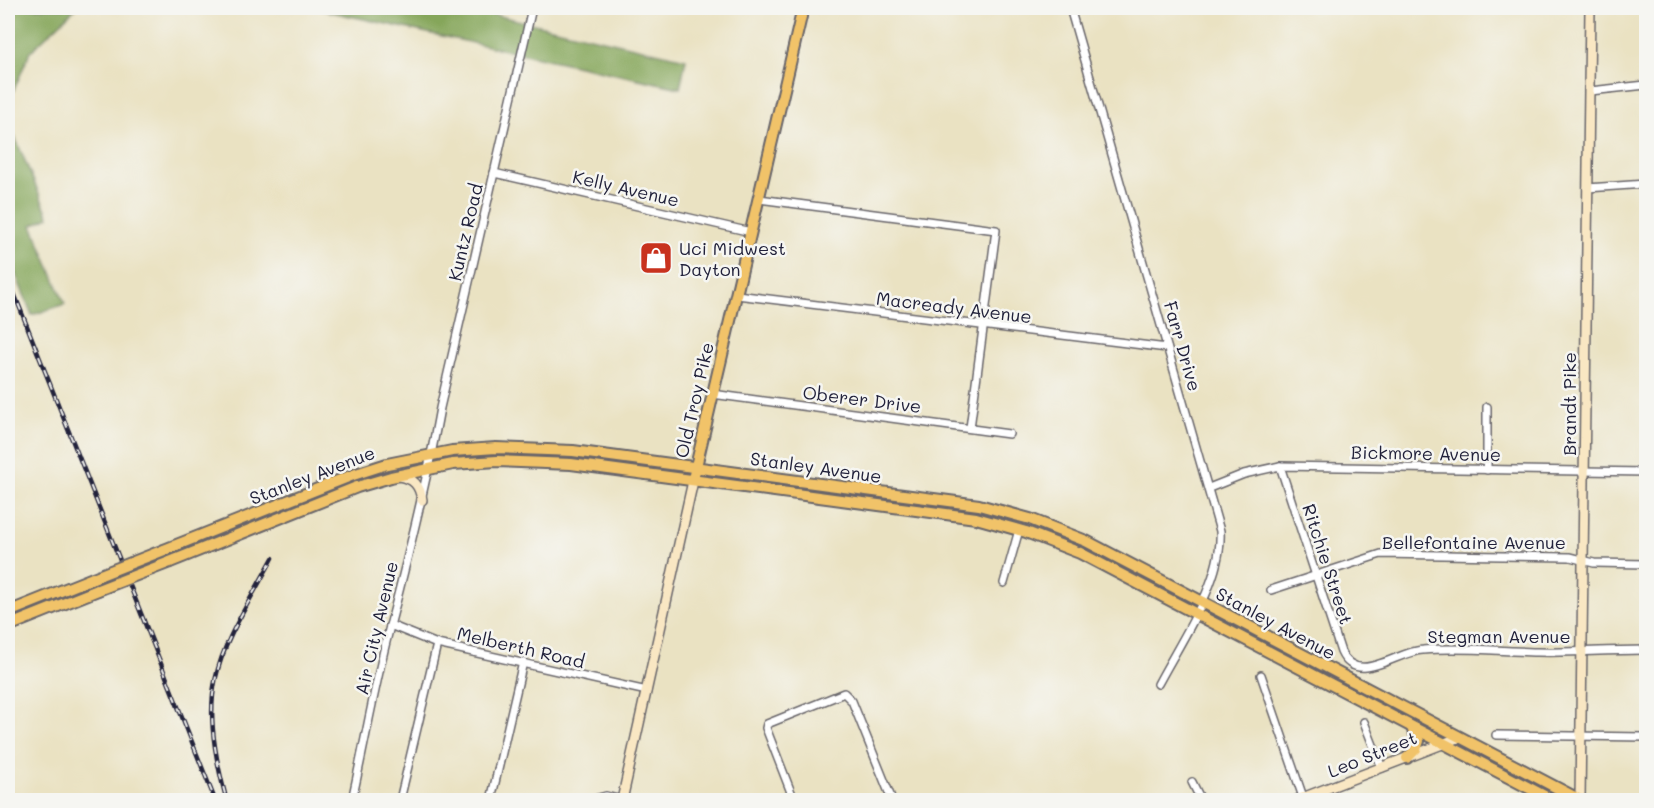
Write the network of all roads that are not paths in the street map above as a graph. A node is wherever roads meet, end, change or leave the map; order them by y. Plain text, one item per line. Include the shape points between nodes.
1 (532, 8) edge
2 (803, 8) edge
3 (1070, 8) edge
4 (1590, 8) edge
5 (1647, 85) edge
6 (1590, 91) junction
7 (494, 173) junction
8 (1647, 184) edge
9 (1587, 188) junction
10 (759, 199) junction
11 (751, 232) junction
12 (736, 295) junction
13 (983, 325) junction
14 (1167, 348) junction
15 (712, 394) junction
16 (1486, 407) dead end
17 (970, 428) junction
18 (1009, 434) dead end
19 (429, 462) junction
20 (1280, 466) junction
21 (695, 468) junction
22 (1487, 470) junction
23 (1585, 471) junction
24 (1647, 472) edge
25 (391, 477) junction
26 (693, 481) junction
27 (1209, 488) junction
28 (422, 500) junction
29 (1019, 530) junction
30 (1584, 559) junction
31 (1647, 564) edge
32 (1317, 576) junction
33 (1004, 583) dead end
34 (1271, 590) dead end
35 (1201, 602) junction
36 (8, 612) edge
37 (1195, 613) junction
38 (390, 625) junction
39 (8, 626) edge
40 (437, 644) junction
41 (1647, 650) edge
42 (1582, 651) junction
43 (523, 662) junction
44 (1355, 667) joint
45 (1261, 675) dead end
46 (1158, 684) dead end
47 (647, 691) junction
48 (1364, 722) dead end
49 (1412, 728) junction
50 (1496, 735) dead end
51 (1581, 736) junction
52 (1647, 737) edge
53 (1458, 738) junction
54 (1442, 744) junction
55 (1407, 758) junction
56 (1382, 768) junction
57 (1192, 782) dead end
58 (622, 800) edge
59 (1301, 800) edge
60 (352, 801) edge
61 (400, 801) edge
62 (490, 801) edge
63 (591, 801) edge
64 (794, 801) edge
65 (892, 801) edge
66 (1201, 801) edge
67 (1552, 801) edge
68 (1580, 801) edge

1 - 7 street, Kuntz Road
2 - 10 main road, Old Troy Pike
3 - 14 street, Farr Drive
4 - 6 main road, Brandt Pike
5 - 6 street
6 - 9 main road, Brandt Pike
7 - 11 street, Kelly Avenue
7 - 19 street, Kuntz Road
8 - 9 street
9 - 23 main road, Brandt Pike
10 - 11 main road, Old Troy Pike
10 - 13 street via 996,230
11 - 12 main road, Old Troy Pike
12 - 13 street, Macready Avenue
12 - 15 main road, Old Troy Pike
13 - 14 street, Macready Avenue
13 - 17 street
14 - 27 street, Farr Drive
15 - 17 street, Oberer Drive
15 - 21 main road, Old Troy Pike
16 - 22 street
17 - 18 street, Oberer Drive
19 - 21 main road, Stanley Avenue via 496,448 573,451
19 - 25 main road, Stanley Avenue
19 - 26 main road, Stanley Avenue via 559,464
19 - 28 street, Air City Avenue
19 - 36 main road, Stanley Avenue, bridge via 417,456 352,475
20 - 22 street, Bickmore Avenue
20 - 27 street, Bickmore Avenue via 1244,474
20 - 32 street, Ritchie Street
21 - 26 main road, Old Troy Pike
21 - 35 main road, Stanley Avenue via 989,508 1086,541
22 - 23 street, Bickmore Avenue
23 - 24 street, Bickmore Avenue
23 - 30 main road, Brandt Pike
25 - 28 main road via 415,482
25 - 39 main road, Stanley Avenue, bridge via 357,487
26 - 29 main road, Stanley Avenue via 948,514
26 - 47 main road, Old Troy Pike
27 - 35 street, Farr Drive via 1220,531 1220,554
28 - 38 street, Air City Avenue
29 - 33 street
29 - 37 main road, Stanley Avenue via 1080,553
30 - 31 street, Bellefontaine Avenue via 1594,563
30 - 32 street, Bellefontaine Avenue via 1382,555
30 - 42 main road, Brandt Pike
32 - 34 street, Bellefontaine Avenue
32 - 44 street, Ritchie Street via 1341,652
35 - 37 street, Farr Drive
35 - 53 main road, Stanley Avenue
37 - 46 street, Farr Drive
37 - 49 main road, Stanley Avenue
38 - 40 street, Melberth Road
38 - 60 street, Air City Avenue
40 - 43 street, Melberth Road
40 - 61 street
41 - 42 street, Stegman Avenue
42 - 44 street, Stegman Avenue via 1422,650 1369,667
42 - 51 main road, Brandt Pike
43 - 47 street, Melberth Road
43 - 62 street
45 - 59 street
47 - 58 main road, Old Troy Pike
48 - 56 street
49 - 54 main road, Stanley Avenue
49 - 55 main road via 1419,741
50 - 51 street
51 - 52 street
51 - 68 main road, Brandt Pike
53 - 54 main road, Leo Street
53 - 68 main road, Stanley Avenue
54 - 55 main road, Leo Street
54 - 67 main road, Stanley Avenue
55 - 56 main road, Leo Street
56 - 59 main road, Leo Street
57 - 66 street
58 - 63 street via 606,796
64 - 65 street via 766,728 771,721 840,693 852,701

